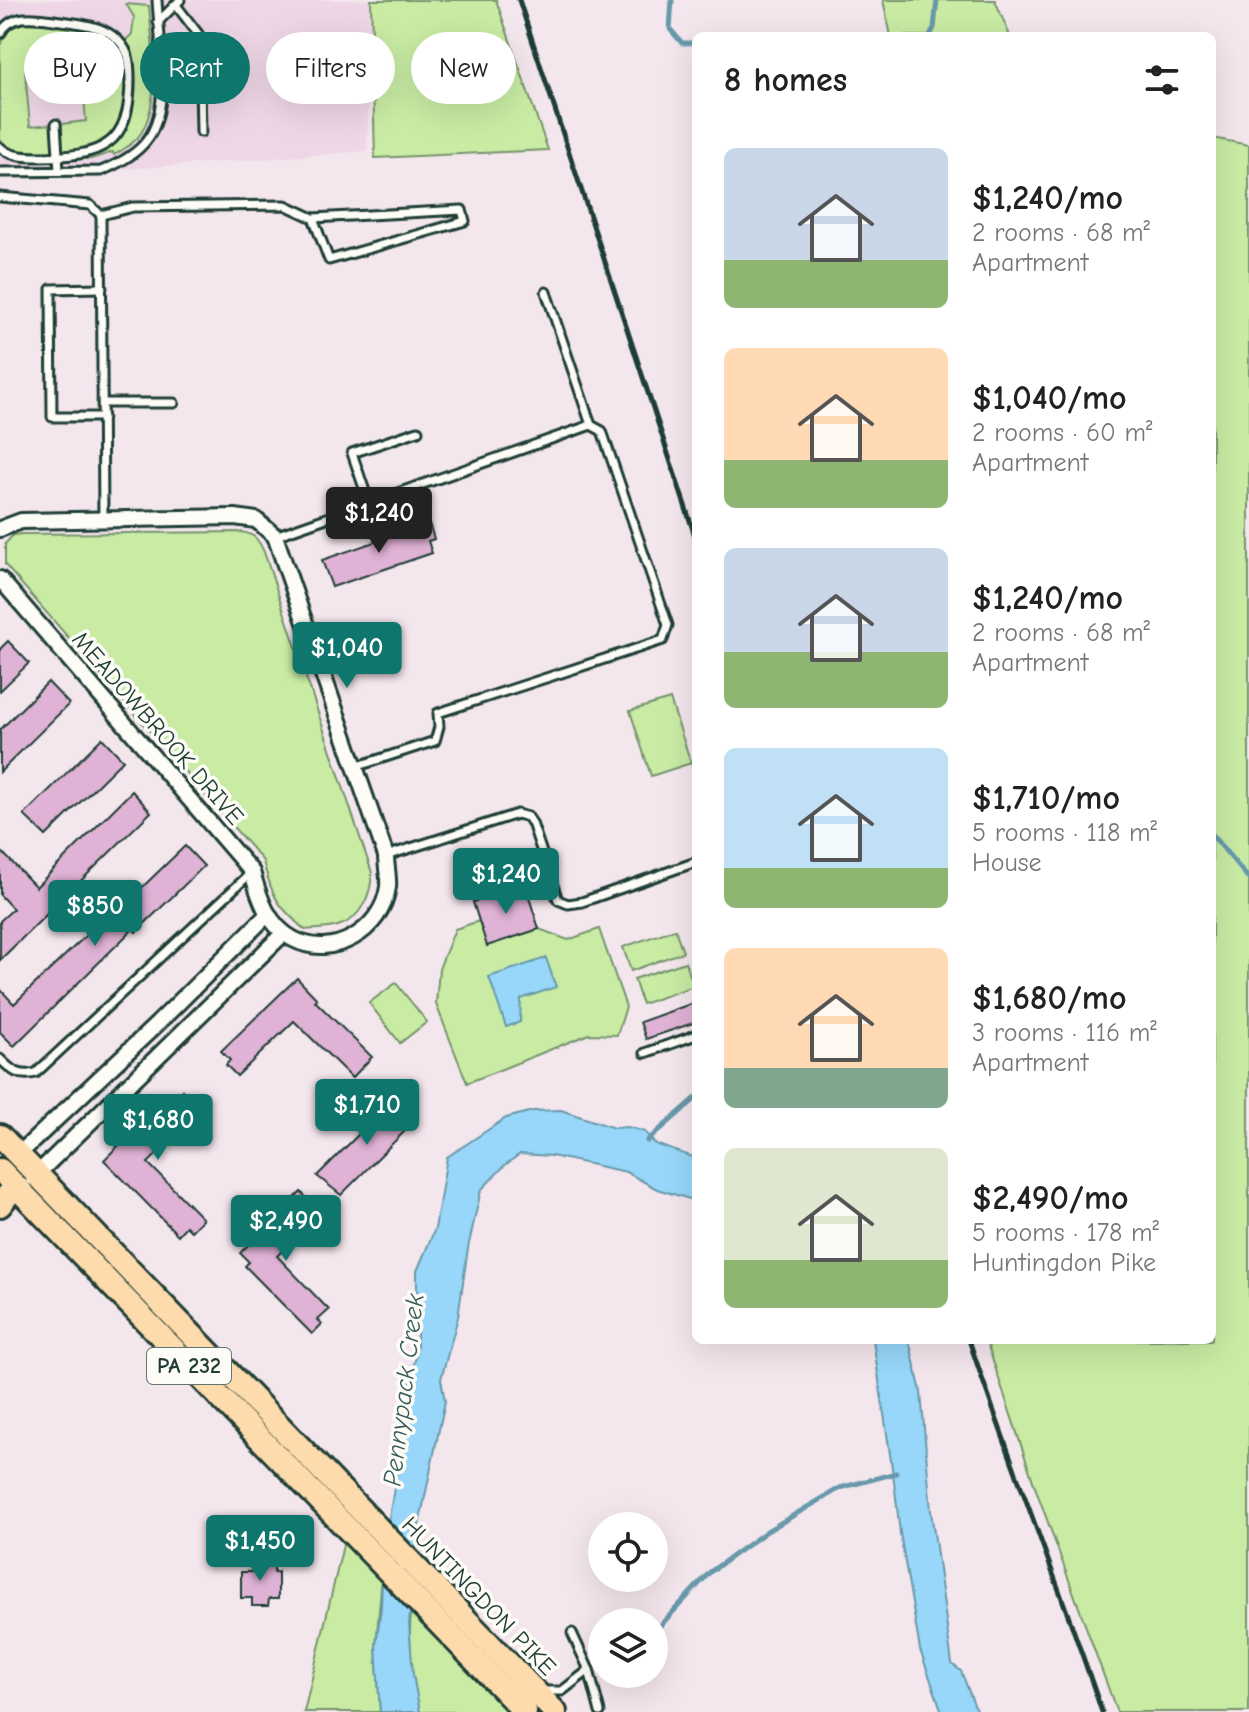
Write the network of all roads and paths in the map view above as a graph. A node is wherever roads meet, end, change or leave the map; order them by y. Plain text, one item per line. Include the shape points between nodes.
1 (157, 0) edge
2 (178, 2) edge
3 (158, 22) junction
4 (0, 34) edge
5 (56, 124) dead end
6 (201, 132) dead end
7 (0, 147) edge
8 (58, 157) junction
9 (59, 171) junction
10 (0, 172) edge
11 (0, 197) edge
12 (101, 215) junction
13 (313, 218) junction
14 (102, 288) junction
15 (546, 292) dead end
16 (103, 403) junction
17 (174, 403) dead end
18 (103, 417) junction
19 (591, 425) junction
20 (418, 431) dead end
21 (369, 503) junction
22 (103, 520) junction
23 (0, 529) edge
24 (275, 536) junction
25 (0, 579) edge
26 (355, 767) junction
27 (386, 856) junction
28 (692, 863) edge
29 (252, 872) junction
30 (267, 915) junction
31 (284, 933) junction
32 (692, 1036) edge
33 (645, 1053) dead end
34 (0, 1059) edge
35 (0, 1136) edge
36 (18, 1155) junction
37 (38, 1176) junction
38 (8, 1178) edge
39 (0, 1205) edge
40 (572, 1633) dead end
41 (588, 1668) edge
42 (588, 1671) edge
43 (594, 1688) edge
44 (534, 1690) junction
45 (525, 1712) edge
46 (555, 1712) edge
47 (600, 1712) edge

1 - 3 lane
2 - 3 lane
2 - 6 lane via 199,35
3 - 9 lane via 160,108 147,141 101,171
4 - 8 lane via 13,19 35,17 102,29 126,49 130,104 118,135 91,152
5 - 8 lane
7 - 8 lane via 16,155
8 - 9 lane
9 - 10 lane
11 - 12 lane via 90,205
12 - 13 lane via 133,207 285,205
12 - 14 lane
13 - 13 lane via 462,210 465,221 329,260
14 - 16 lane
14 - 18 lane via 51,289 51,305 52,417
15 - 19 lane
16 - 17 lane
16 - 18 lane
18 - 22 lane
19 - 21 lane
19 - 26 lane via 602,431 663,610 668,625 663,640 438,713 435,741
20 - 21 lane via 352,453
21 - 24 lane
22 - 23 street via 21,521
22 - 24 street via 245,517
24 - 26 street, MEADOWBROOK DRIVE
25 - 29 street, MEADOWBROOK DRIVE
26 - 27 street, MEADOWBROOK DRIVE
27 - 28 lane via 517,814 532,823 558,900 568,904
27 - 31 street, MEADOWBROOK DRIVE via 388,889 360,935 337,945 315,946
29 - 30 street, MEADOWBROOK DRIVE
29 - 34 lane via 36,1073 24,1076
30 - 31 street, MEADOWBROOK DRIVE
30 - 36 street
31 - 37 street
32 - 33 lane
35 - 36 main road, HUNTINGDON PIKE / PA 232
36 - 37 main road, HUNTINGDON PIKE / PA 232
36 - 38 street
37 - 38 street
37 - 44 main road, HUNTINGDON PIKE / PA 232
38 - 39 main road
38 - 45 main road, HUNTINGDON PIKE / PA 232
40 - 41 lane
42 - 44 lane via 562,1691
43 - 47 lane
44 - 46 main road, HUNTINGDON PIKE / PA 232

